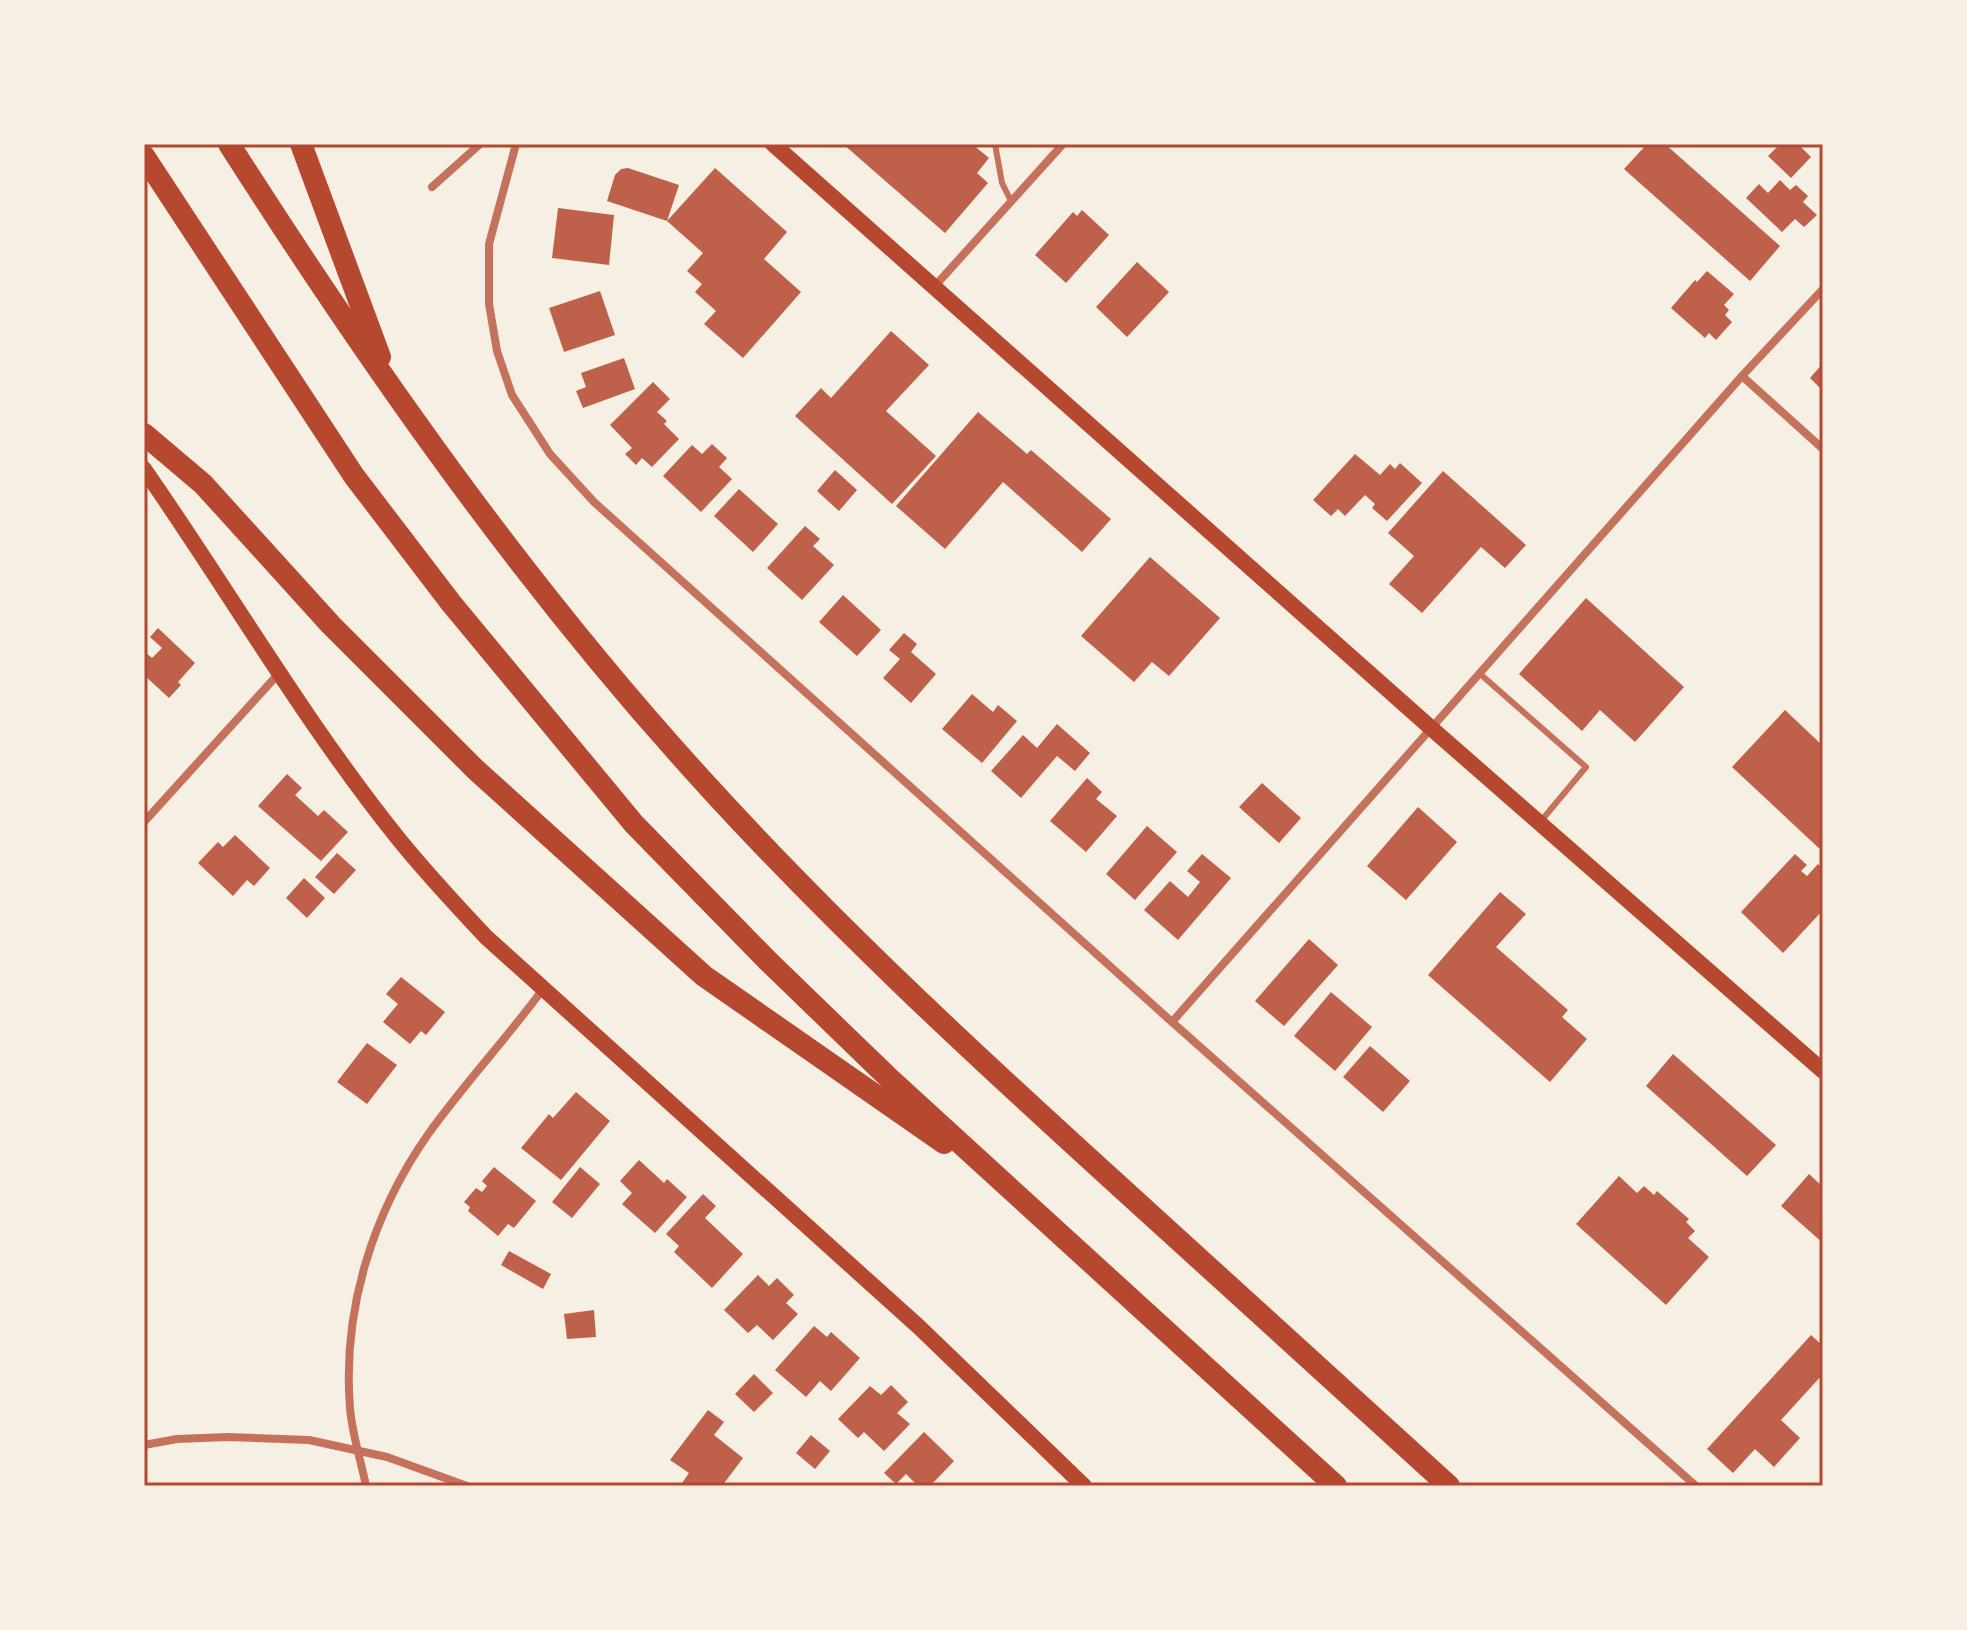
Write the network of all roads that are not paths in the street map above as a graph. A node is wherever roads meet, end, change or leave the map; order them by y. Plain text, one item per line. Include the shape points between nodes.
1 (229, 144) edge
2 (301, 144) edge
3 (480, 144) edge
4 (516, 144) edge
5 (773, 144) edge
6 (995, 144) edge
7 (1063, 144) edge
8 (144, 156) edge
9 (432, 187) dead end
10 (1011, 201) junction
11 (933, 287) junction
12 (1823, 289) edge
13 (1742, 376) junction
14 (393, 392) junction
15 (144, 434) edge
16 (1823, 449) edge
17 (144, 469) edge
18 (280, 672) junction
19 (1479, 673) junction
20 (1431, 728) junction
21 (144, 822) edge
22 (1539, 822) junction
23 (543, 988) junction
24 (1172, 1022) junction
25 (1823, 1071) edge
26 (1020, 1197) junction
27 (144, 1445) edge
28 (359, 1451) junction
29 (366, 1486) edge
30 (467, 1486) edge
31 (1084, 1486) edge
32 (1336, 1486) edge
33 (1449, 1486) edge
34 (1696, 1486) edge

1 - 14 highway
2 - 14 highway
3 - 9 street
4 - 24 street via 489,244 489,304 512,395 550,454 606,512
5 - 11 main road
6 - 10 lane
7 - 10 street
8 - 26 highway via 354,476 451,603 634,824 769,962
10 - 11 street
11 - 20 main road
12 - 13 street
13 - 16 street
13 - 19 street
14 - 33 highway via 601,665 826,912
15 - 26 highway via 203,484 331,625 464,759 704,976
17 - 18 main road
18 - 21 street
18 - 23 main road via 396,836 486,937
19 - 20 street
19 - 22 lane via 1586,767
20 - 22 main road
20 - 24 street
22 - 25 main road
23 - 28 street via 429,1134 393,1191 374,1236 354,1307 350,1359 350,1410
23 - 31 main road via 919,1327
24 - 34 street
26 - 32 highway
27 - 28 street via 241,1438 309,1440
28 - 29 street
28 - 30 street

